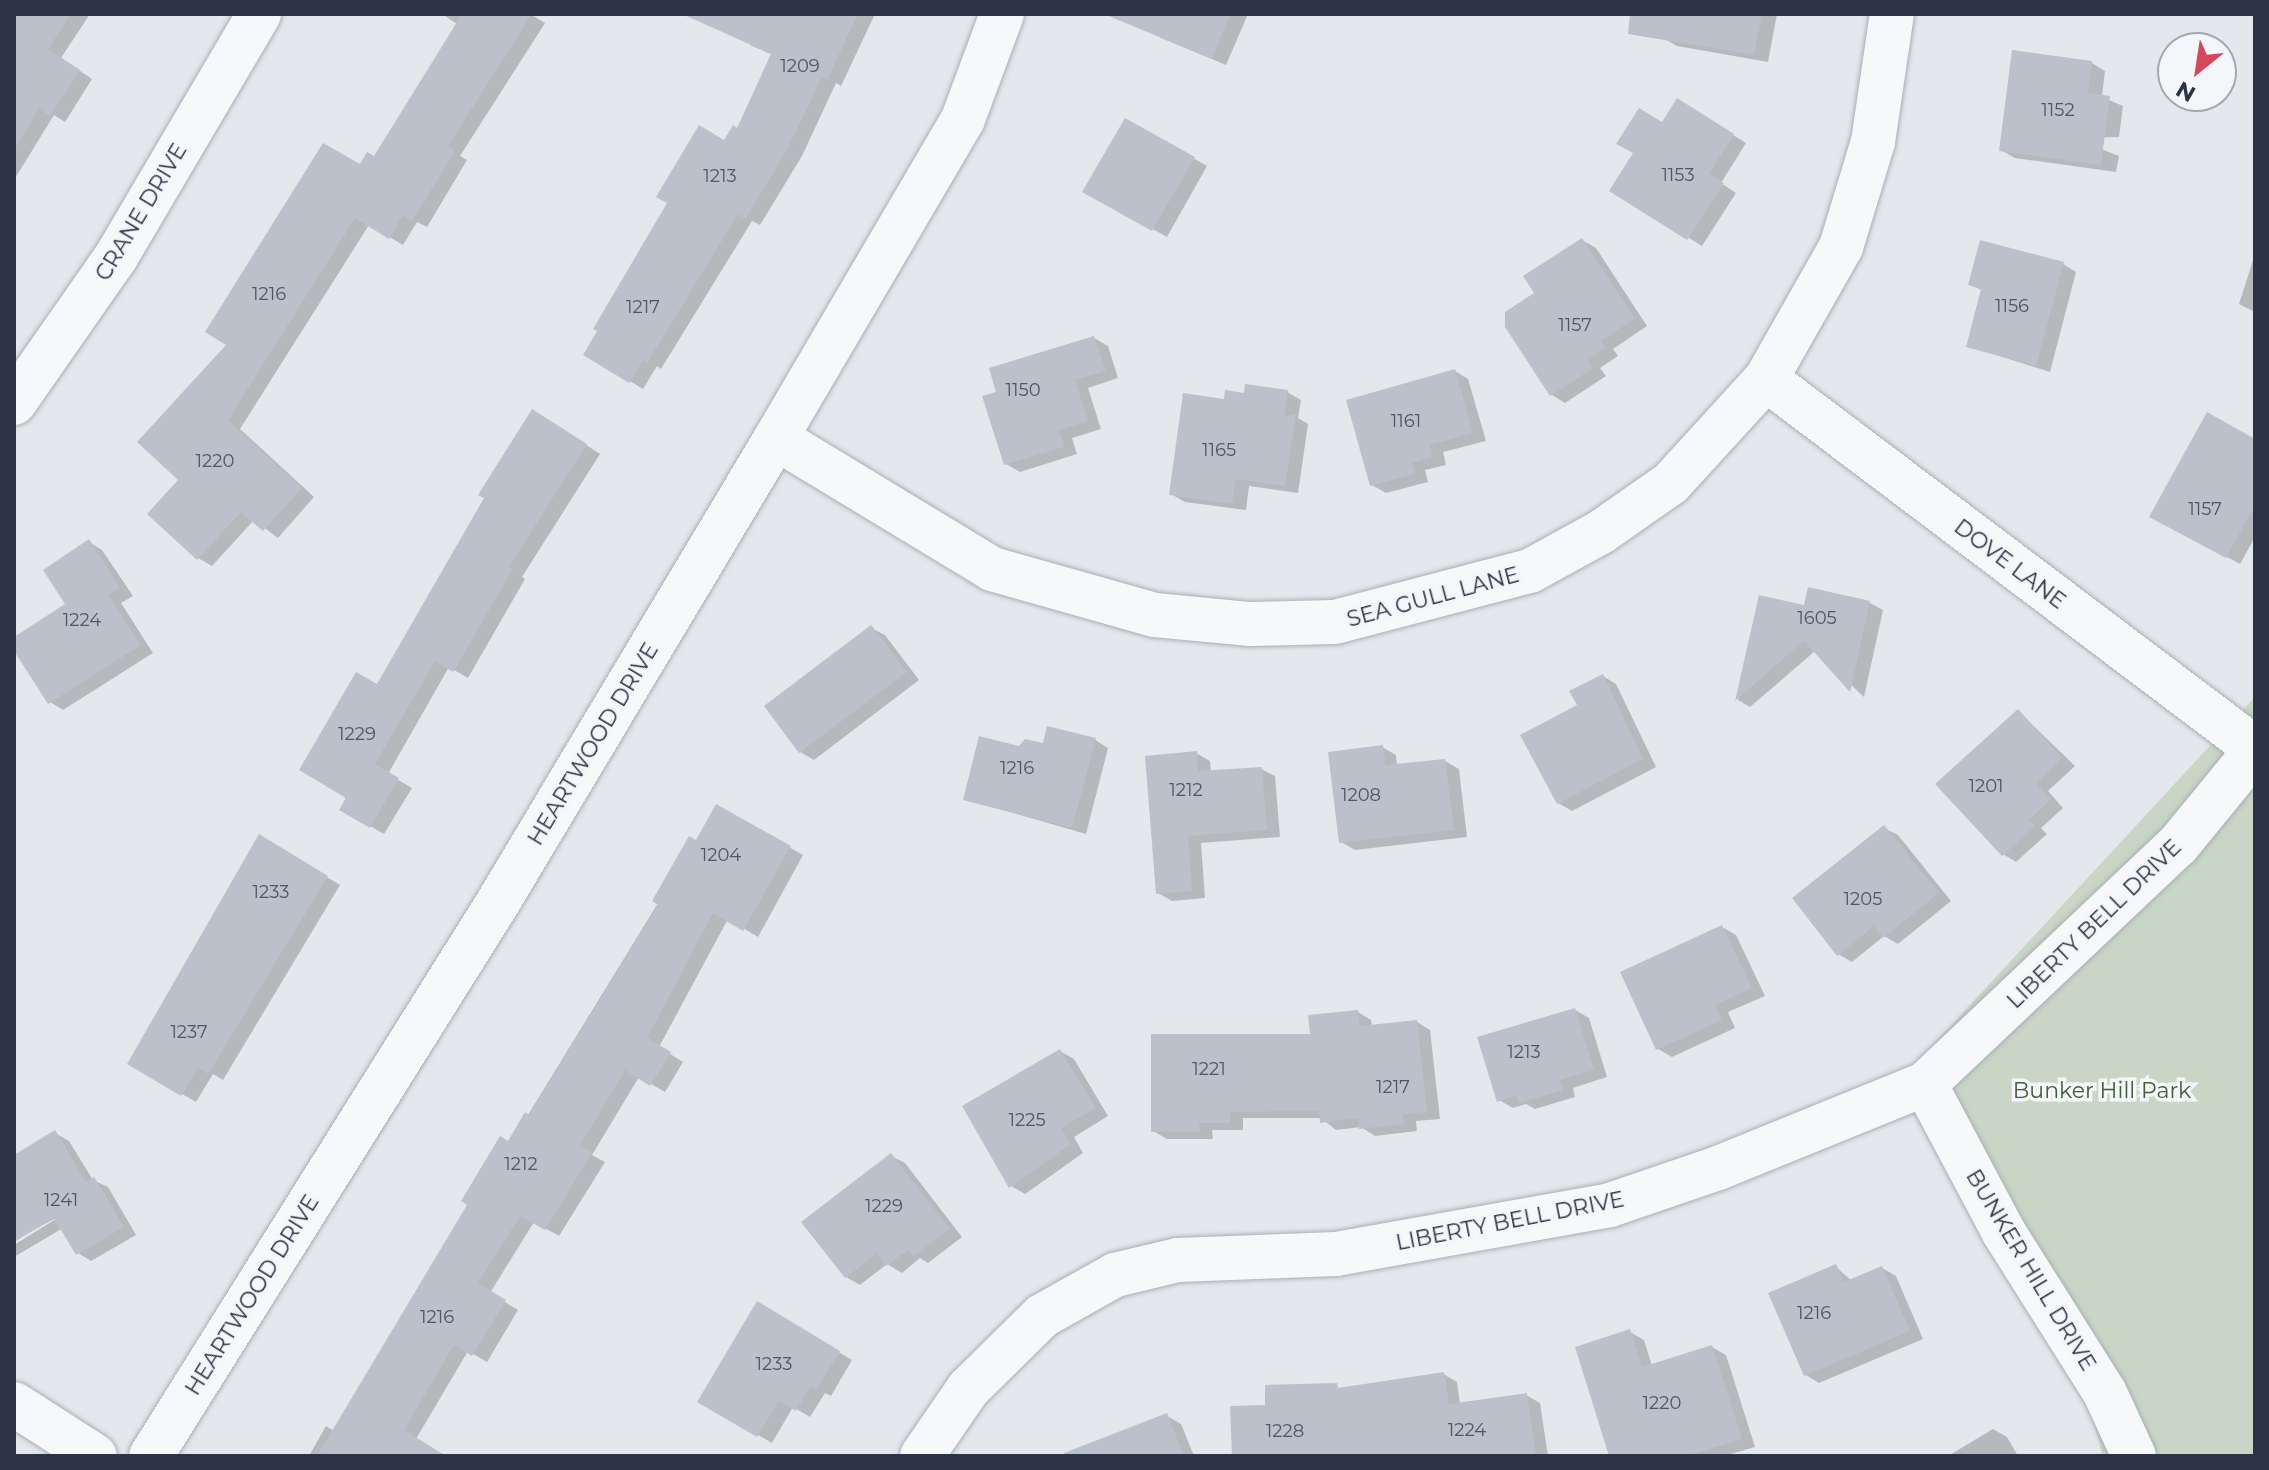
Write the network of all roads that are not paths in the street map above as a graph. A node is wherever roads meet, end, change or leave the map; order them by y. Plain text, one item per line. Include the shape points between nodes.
1 (259, 14) edge
2 (1002, 14) edge
3 (1892, 14) edge
4 (1766, 379) junction
5 (14, 403) edge
6 (776, 438) junction
7 (2255, 750) edge
8 (1925, 1084) junction
9 (14, 1404) edge
10 (95, 1456) edge
11 (151, 1456) edge
12 (922, 1456) edge
13 (2134, 1456) edge

1 - 5 street, CRANE DRIVE via 116,257
2 - 6 street, HEARTWOOD DRIVE via 963,119
3 - 4 street, SEA GULL LANE via 1873,142 1841,247
4 - 6 street, SEA GULL LANE via 1671,483 1601,532 1530,571 1335,622 1251,624 1155,615 992,569
4 - 7 street, DOVE LANE
6 - 11 street, HEARTWOOD DRIVE via 497,904
7 - 8 street, LIBERTY BELL DRIVE via 2178,845
8 - 12 street, LIBERTY BELL DRIVE via 1718,1168 1610,1205 1336,1254 1178,1260 1115,1275 1042,1316 968,1389
8 - 13 street, BUNKER HILL DRIVE via 2003,1231 2105,1393
9 - 10 street

